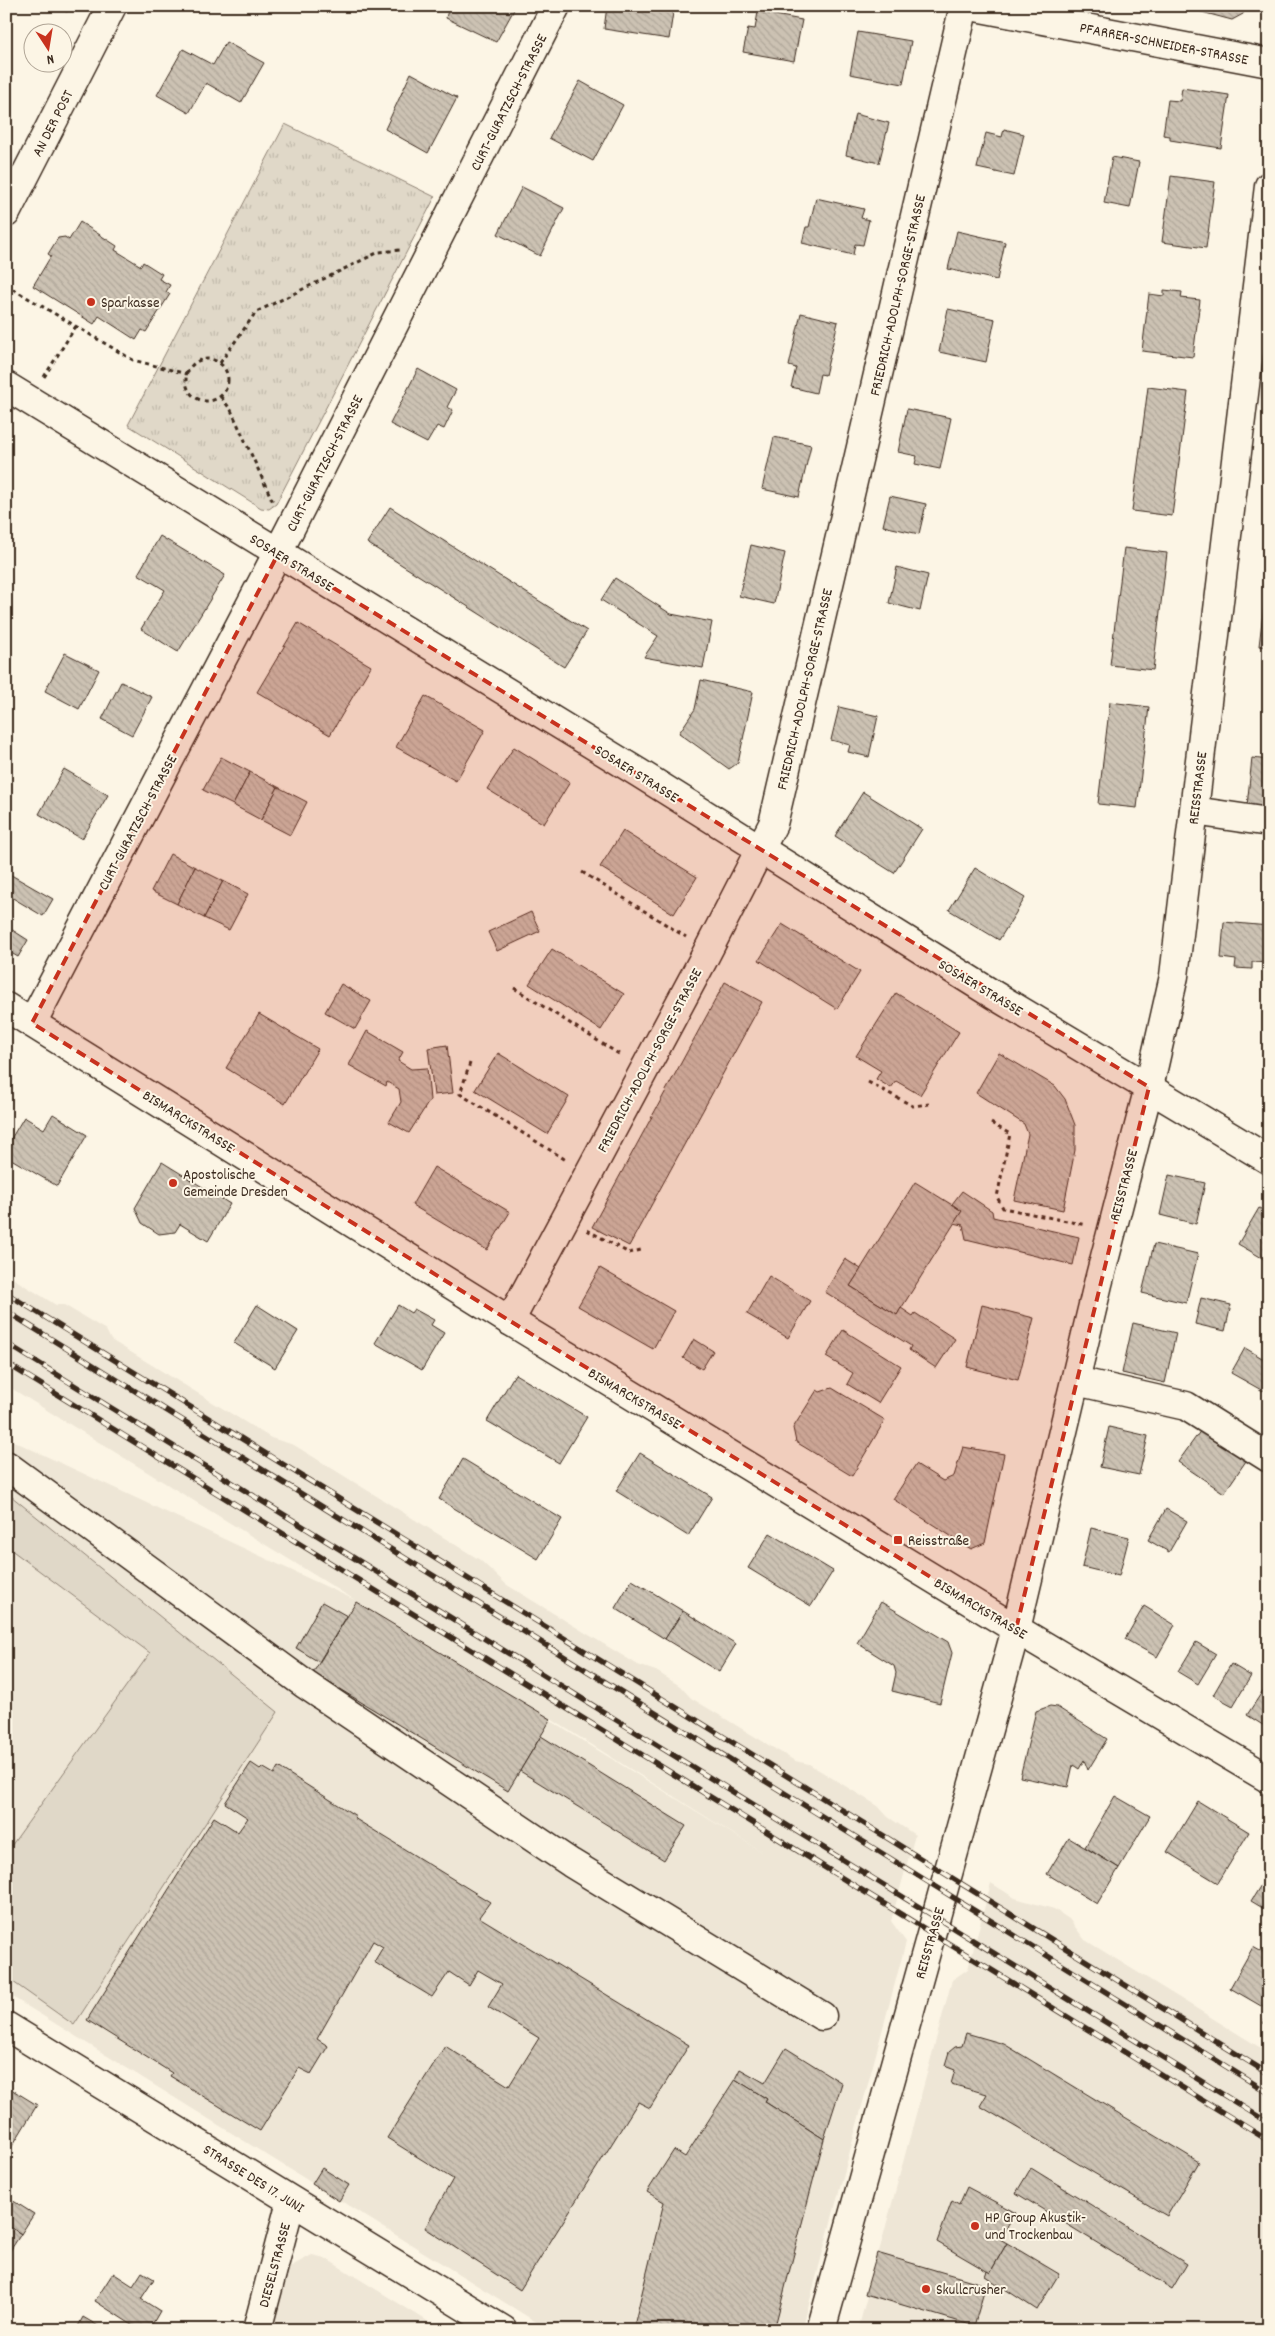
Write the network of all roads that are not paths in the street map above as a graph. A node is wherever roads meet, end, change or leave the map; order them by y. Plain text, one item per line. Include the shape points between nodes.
1 (112, 6) edge
2 (556, 6) edge
3 (964, 6) edge
4 (970, 6) edge
5 (1269, 63) edge
6 (1269, 186) edge
7 (6, 214) edge
8 (6, 386) edge
9 (284, 542) junction
10 (1194, 811) junction
11 (1269, 822) edge
12 (761, 851) junction
13 (6, 1008) edge
14 (32, 1023) junction
15 (1149, 1087) junction
16 (1269, 1160) edge
17 (510, 1321) junction
18 (1076, 1381) junction
19 (1269, 1458) edge
20 (6, 1465) edge
21 (1016, 1629) junction
22 (1269, 1780) edge
23 (822, 2016) dead end
24 (6, 2026) edge
25 (291, 2201) junction
26 (256, 2330) edge
27 (502, 2330) edge
28 (821, 2330) edge

1 - 7 street, AN DER POST
2 - 9 street, CURT-GURATZSCH-STRASSE
3 - 12 street, FRIEDRICH-ADOLPH-SORGE-STRASSE via 773,824
4 - 5 street, PFARRER-SCHNEIDER-STRASSE
6 - 10 street, REISSTRASSE
8 - 9 street, SOSAER STRASSE
9 - 12 street, SOSAER STRASSE
9 - 14 street, CURT-GURATZSCH-STRASSE
10 - 11 street
10 - 15 street, REISSTRASSE via 1174,976
12 - 15 street, SOSAER STRASSE
12 - 17 street, FRIEDRICH-ADOLPH-SORGE-STRASSE
13 - 14 street, BISMARCKSTRASSE
14 - 17 street, BISMARCKSTRASSE
15 - 16 street, SOSAER STRASSE
15 - 18 street, REISSTRASSE
17 - 21 street, BISMARCKSTRASSE
18 - 19 street via 1186,1406
18 - 21 street, REISSTRASSE
20 - 23 street via 306,1685 571,1863
21 - 22 street, BISMARCKSTRASSE
21 - 28 street, REISSTRASSE
24 - 25 street, STRASSE DES 17. JUNI
25 - 26 street, DIESELSTRASSE
25 - 27 street, STRASSE DES 17. JUNI

